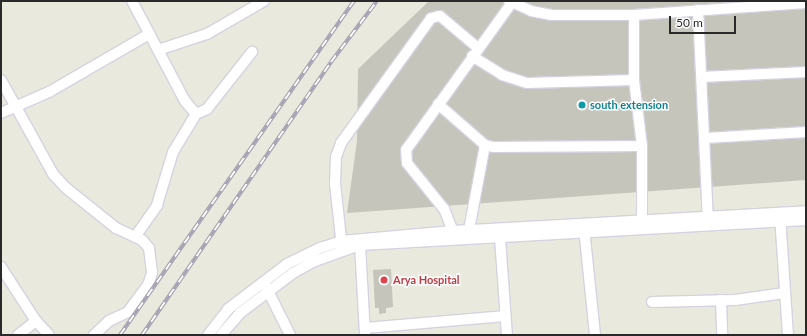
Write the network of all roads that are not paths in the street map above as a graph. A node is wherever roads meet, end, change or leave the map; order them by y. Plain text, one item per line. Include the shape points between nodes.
1 (132, 1) edge
2 (264, 1) edge
3 (512, 2) edge
4 (779, 3) edge
5 (806, 3) edge
6 (711, 5) edge
7 (698, 10) junction
8 (634, 15) junction
9 (149, 34) junction
10 (478, 48) junction
11 (158, 50) junction
12 (252, 52) dead end
13 (472, 56) junction
14 (806, 72) edge
15 (702, 77) junction
16 (1, 80) edge
17 (634, 80) junction
18 (438, 104) junction
19 (15, 107) junction
20 (1, 113) edge
21 (196, 114) junction
22 (806, 132) edge
23 (706, 138) junction
24 (485, 145) junction
25 (642, 146) junction
26 (806, 211) edge
27 (781, 217) junction
28 (806, 220) edge
29 (708, 221) junction
30 (584, 223) junction
31 (642, 224) junction
32 (585, 233) junction
33 (455, 235) junction
34 (468, 235) junction
35 (135, 237) junction
36 (500, 238) junction
37 (342, 245) junction
38 (360, 246) junction
39 (1, 267) edge
40 (266, 286) junction
41 (785, 293) junction
42 (721, 300) junction
43 (652, 302) dead end
44 (505, 316) junction
45 (36, 321) junction
46 (365, 331) edge
47 (18, 335) edge
48 (49, 335) edge
49 (94, 335) edge
50 (208, 335) edge
51 (220, 335) edge
52 (290, 335) edge
53 (507, 335) edge
54 (595, 335) edge
55 (722, 335) edge
56 (788, 335) edge

1 - 9 street
2 - 11 street via 207,34
3 - 8 street via 542,14
3 - 10 street
4 - 5 street
4 - 6 street
6 - 7 street
7 - 8 street
7 - 15 street
8 - 17 street
9 - 11 street
9 - 19 street via 54,89
10 - 13 street
10 - 37 street via 440,16 431,18 341,143 336,157 335,184
11 - 21 street via 185,101
12 - 21 street via 207,109
13 - 17 street via 502,75 527,83
13 - 18 street
14 - 15 street
15 - 23 street
16 - 19 street
17 - 25 street
18 - 24 street
18 - 33 street via 406,150 405,156 413,172 444,208
19 - 20 street
19 - 35 street via 53,174 66,188 116,228
21 - 35 street via 173,152 157,205
22 - 23 street
23 - 29 street
24 - 25 street via 500,148
24 - 34 street
25 - 31 street
26 - 27 street
27 - 28 street
27 - 29 street
27 - 41 street
29 - 31 street
30 - 31 street
30 - 32 street
30 - 34 street
31 - 32 street
32 - 36 street
32 - 54 street
33 - 34 street
33 - 37 street
33 - 38 street
34 - 36 street
35 - 49 street via 147,243 149,248 151,279 128,312 109,321
36 - 44 street
37 - 38 street
37 - 40 street via 302,256
38 - 46 street
39 - 45 street
40 - 50 street via 228,309
40 - 51 street
40 - 52 street
41 - 42 street
41 - 56 street
42 - 43 street
42 - 55 street
44 - 46 street
44 - 53 street
45 - 47 street
45 - 48 street

